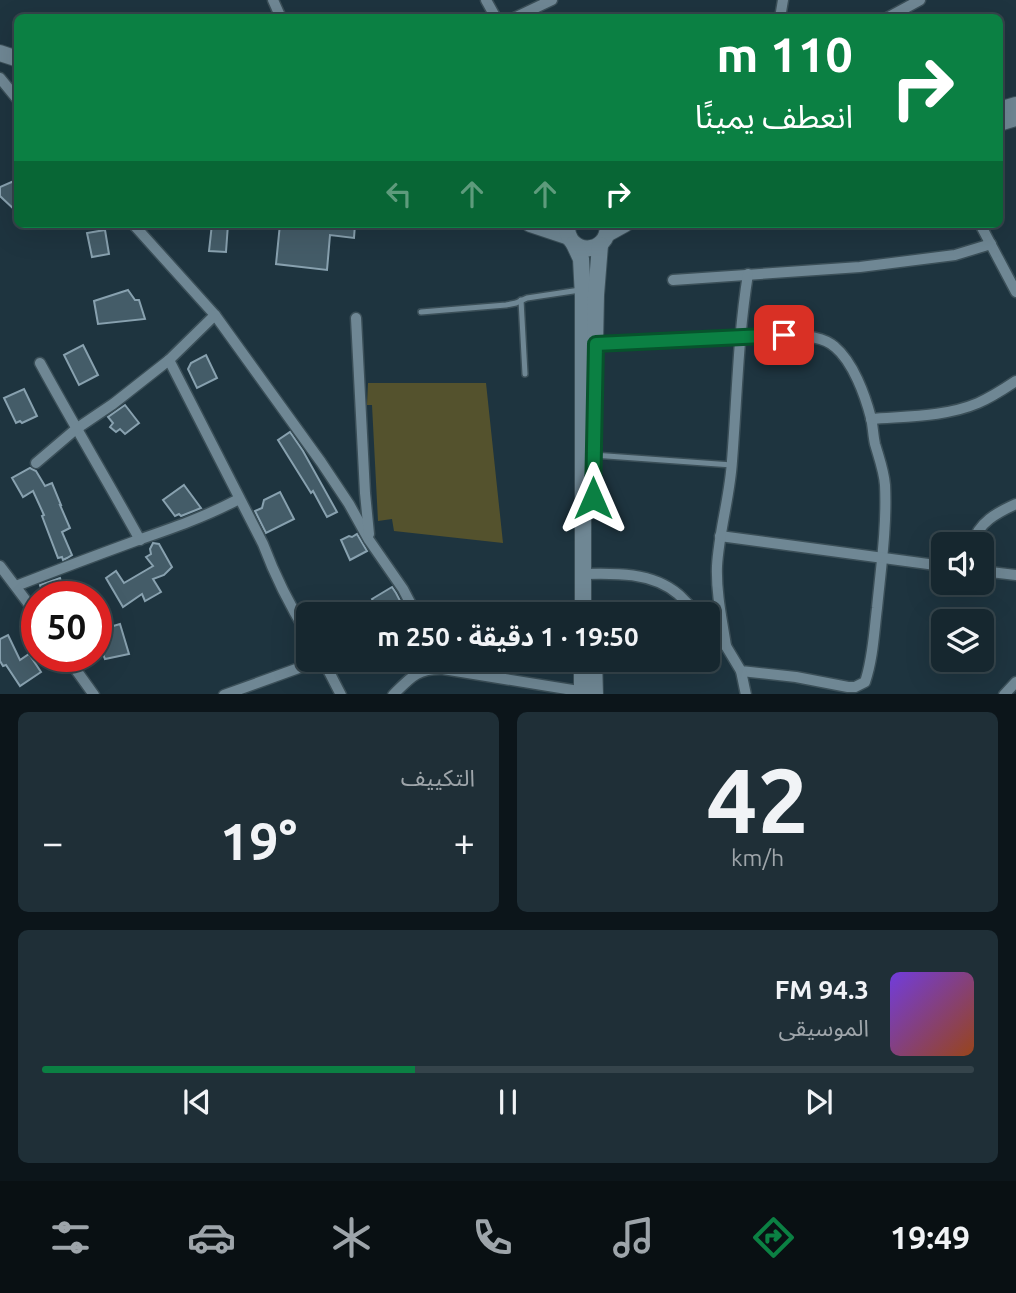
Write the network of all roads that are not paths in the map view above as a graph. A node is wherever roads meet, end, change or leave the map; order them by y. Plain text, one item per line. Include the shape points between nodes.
1 (552, 0) edge
2 (920, 0) edge
3 (522, 14) edge
4 (894, 14) edge
5 (0, 78) edge
6 (14, 95) edge
7 (137, 228) edge
8 (545, 228) edge
9 (982, 228) edge
10 (605, 234) edge
11 (570, 235) edge
12 (990, 244) junction
13 (748, 274) junction
14 (673, 280) dead end
15 (583, 289) junction
16 (1016, 292) edge
17 (521, 300) junction
18 (421, 312) dead end
19 (215, 315) junction
20 (356, 318) dead end
21 (740, 338) junction
22 (596, 344) junction
23 (169, 360) junction
24 (40, 363) dead end
25 (525, 374) dead end
26 (1016, 381) edge
27 (871, 419) junction
28 (76, 429) junction
29 (593, 455) junction
30 (36, 463) dead end
31 (732, 465) junction
32 (239, 499) junction
33 (1016, 504) edge
34 (977, 532) edge
35 (720, 536) junction
36 (140, 540) junction
37 (369, 540) junction
38 (882, 558) junction
39 (931, 564) edge
40 (1, 569) edge
41 (994, 572) edge
42 (588, 574) junction
43 (1016, 575) edge
44 (16, 586) junction
45 (21, 593) edge
46 (409, 602) edge
47 (584, 602) edge
48 (592, 602) edge
49 (686, 602) edge
50 (296, 615) edge
51 (720, 639) edge
52 (726, 646) junction
53 (296, 669) edge
54 (741, 671) junction
55 (77, 672) edge
56 (329, 672) edge
57 (417, 672) edge
58 (480, 672) edge
59 (584, 672) edge
60 (592, 672) edge
61 (93, 694) edge
62 (227, 694) edge
63 (340, 694) edge
64 (394, 694) edge
65 (588, 694) edge
66 (746, 694) edge

1 - 3 street
2 - 4 street
5 - 6 street
7 - 19 street
8 - 11 main road
9 - 12 street
10 - 11 main road via 592,248 583,248
10 - 22 main road via 596,295
11 - 15 main road via 581,259
12 - 13 street via 918,260
12 - 16 street
13 - 14 street
13 - 21 street
15 - 17 lane
15 - 42 main road
17 - 18 lane
17 - 25 lane
19 - 23 street
19 - 37 street via 321,462
20 - 37 street
21 - 22 street
21 - 27 street via 784,335 835,346 861,386
21 - 31 street
22 - 29 main road
23 - 28 street
23 - 32 street
24 - 28 street
26 - 27 street via 965,408
27 - 38 street via 884,472
28 - 30 street
28 - 36 street
29 - 31 lane
29 - 42 main road
31 - 35 street
32 - 36 street
32 - 50 street
33 - 34 street
35 - 38 street
35 - 52 street via 717,571
36 - 44 street
37 - 46 street
38 - 39 street
38 - 54 street via 865,682 848,687
40 - 44 street
41 - 43 street
42 - 47 main road
42 - 48 main road
42 - 49 street via 648,578
44 - 45 street
51 - 52 street
52 - 54 street
53 - 62 street
54 - 66 street
55 - 61 street
56 - 63 street
57 - 64 street
58 - 65 street
59 - 65 main road
60 - 65 main road

